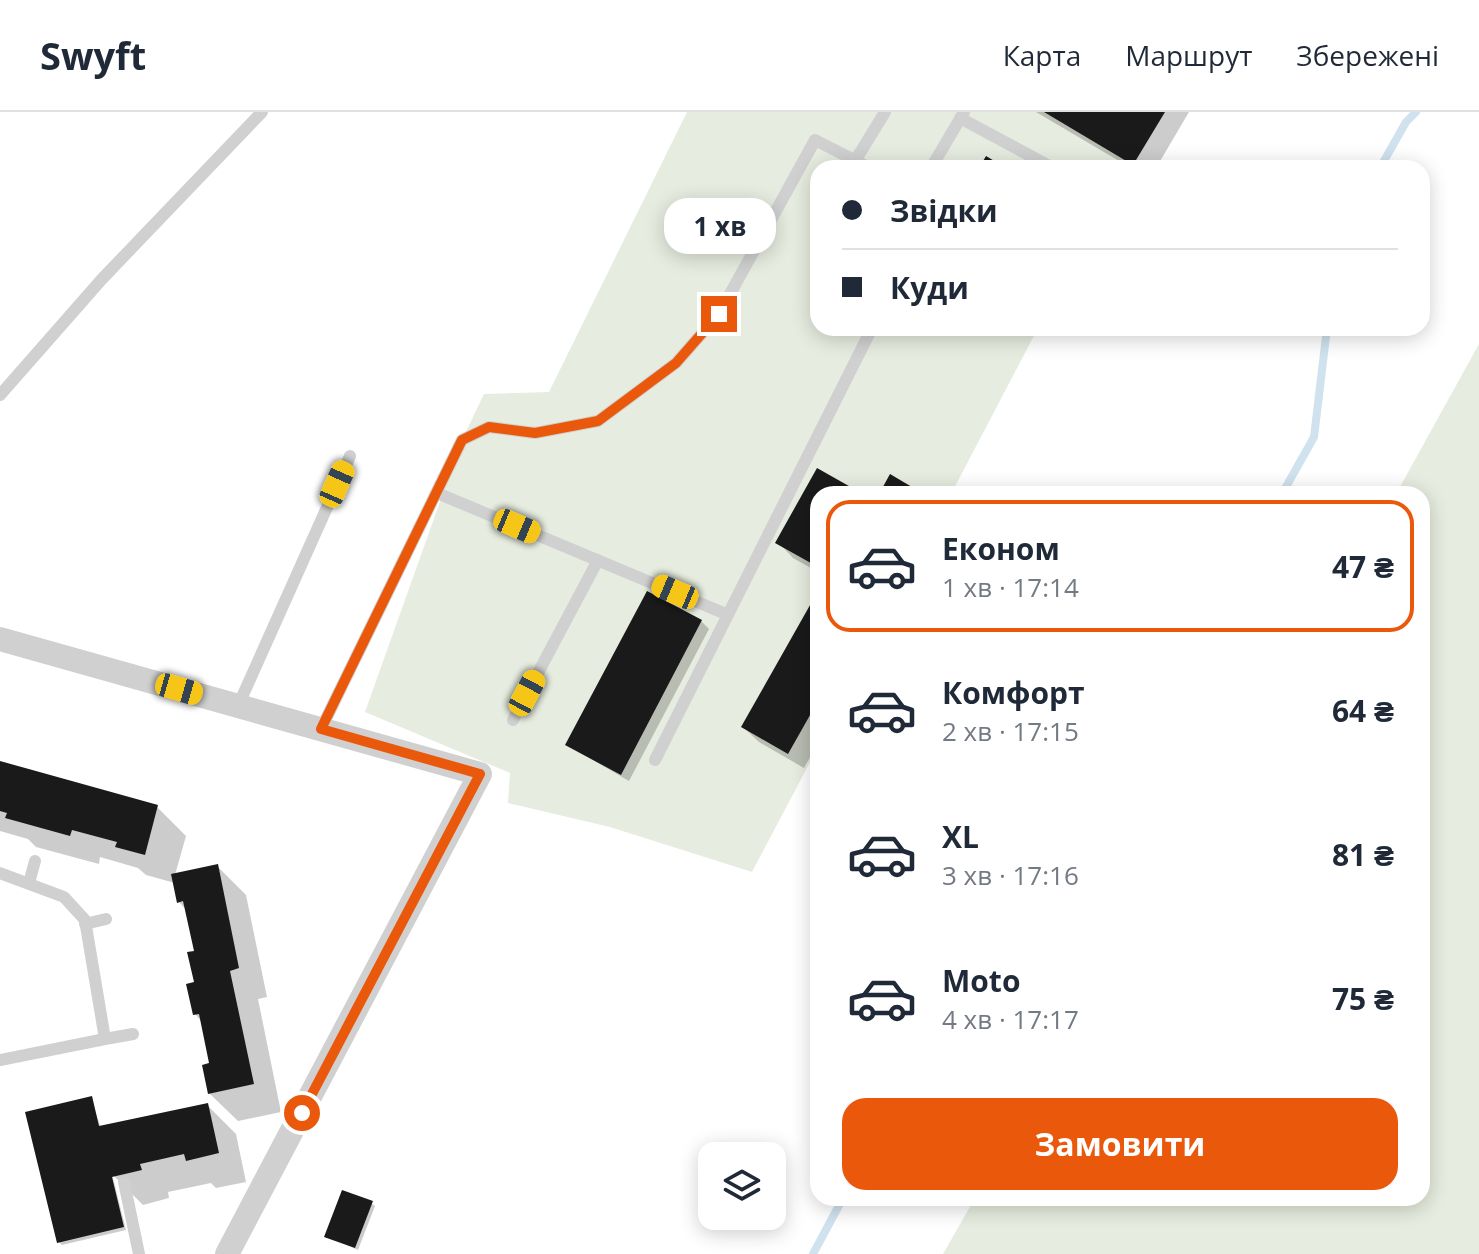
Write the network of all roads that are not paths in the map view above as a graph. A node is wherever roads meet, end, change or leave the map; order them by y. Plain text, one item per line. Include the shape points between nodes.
1 (262, 112) edge
2 (885, 112) edge
3 (962, 115) edge
4 (853, 160) edge
5 (856, 160) edge
6 (936, 160) edge
7 (1039, 160) edge
8 (868, 336) edge
9 (0, 395) edge
10 (350, 456) dead end
11 (437, 493) junction
12 (598, 560) junction
13 (726, 614) junction
14 (0, 639) edge
15 (238, 706) junction
16 (513, 720) dead end
17 (321, 729) junction
18 (655, 760) dead end
19 (35, 861) dead end
20 (0, 873) edge
21 (29, 883) junction
22 (106, 919) dead end
23 (85, 924) junction
24 (133, 1034) dead end
25 (105, 1039) junction
26 (0, 1060) edge
27 (124, 1182) dead end
28 (139, 1254) edge
29 (227, 1254) edge

1 - 9 lane
2 - 5 lane
3 - 6 lane
3 - 7 lane
4 - 11 lane via 815,140 719,314 676,363 598,421 535,433 489,427 462,440
8 - 13 lane
10 - 15 lane
11 - 12 lane
11 - 17 lane
12 - 13 lane
12 - 16 lane
13 - 18 lane
14 - 15 street
15 - 17 street
17 - 29 street via 480,774
19 - 21 lane
20 - 21 lane
21 - 23 lane via 64,897
22 - 23 lane
23 - 25 lane
24 - 25 lane
25 - 26 lane
27 - 28 lane

